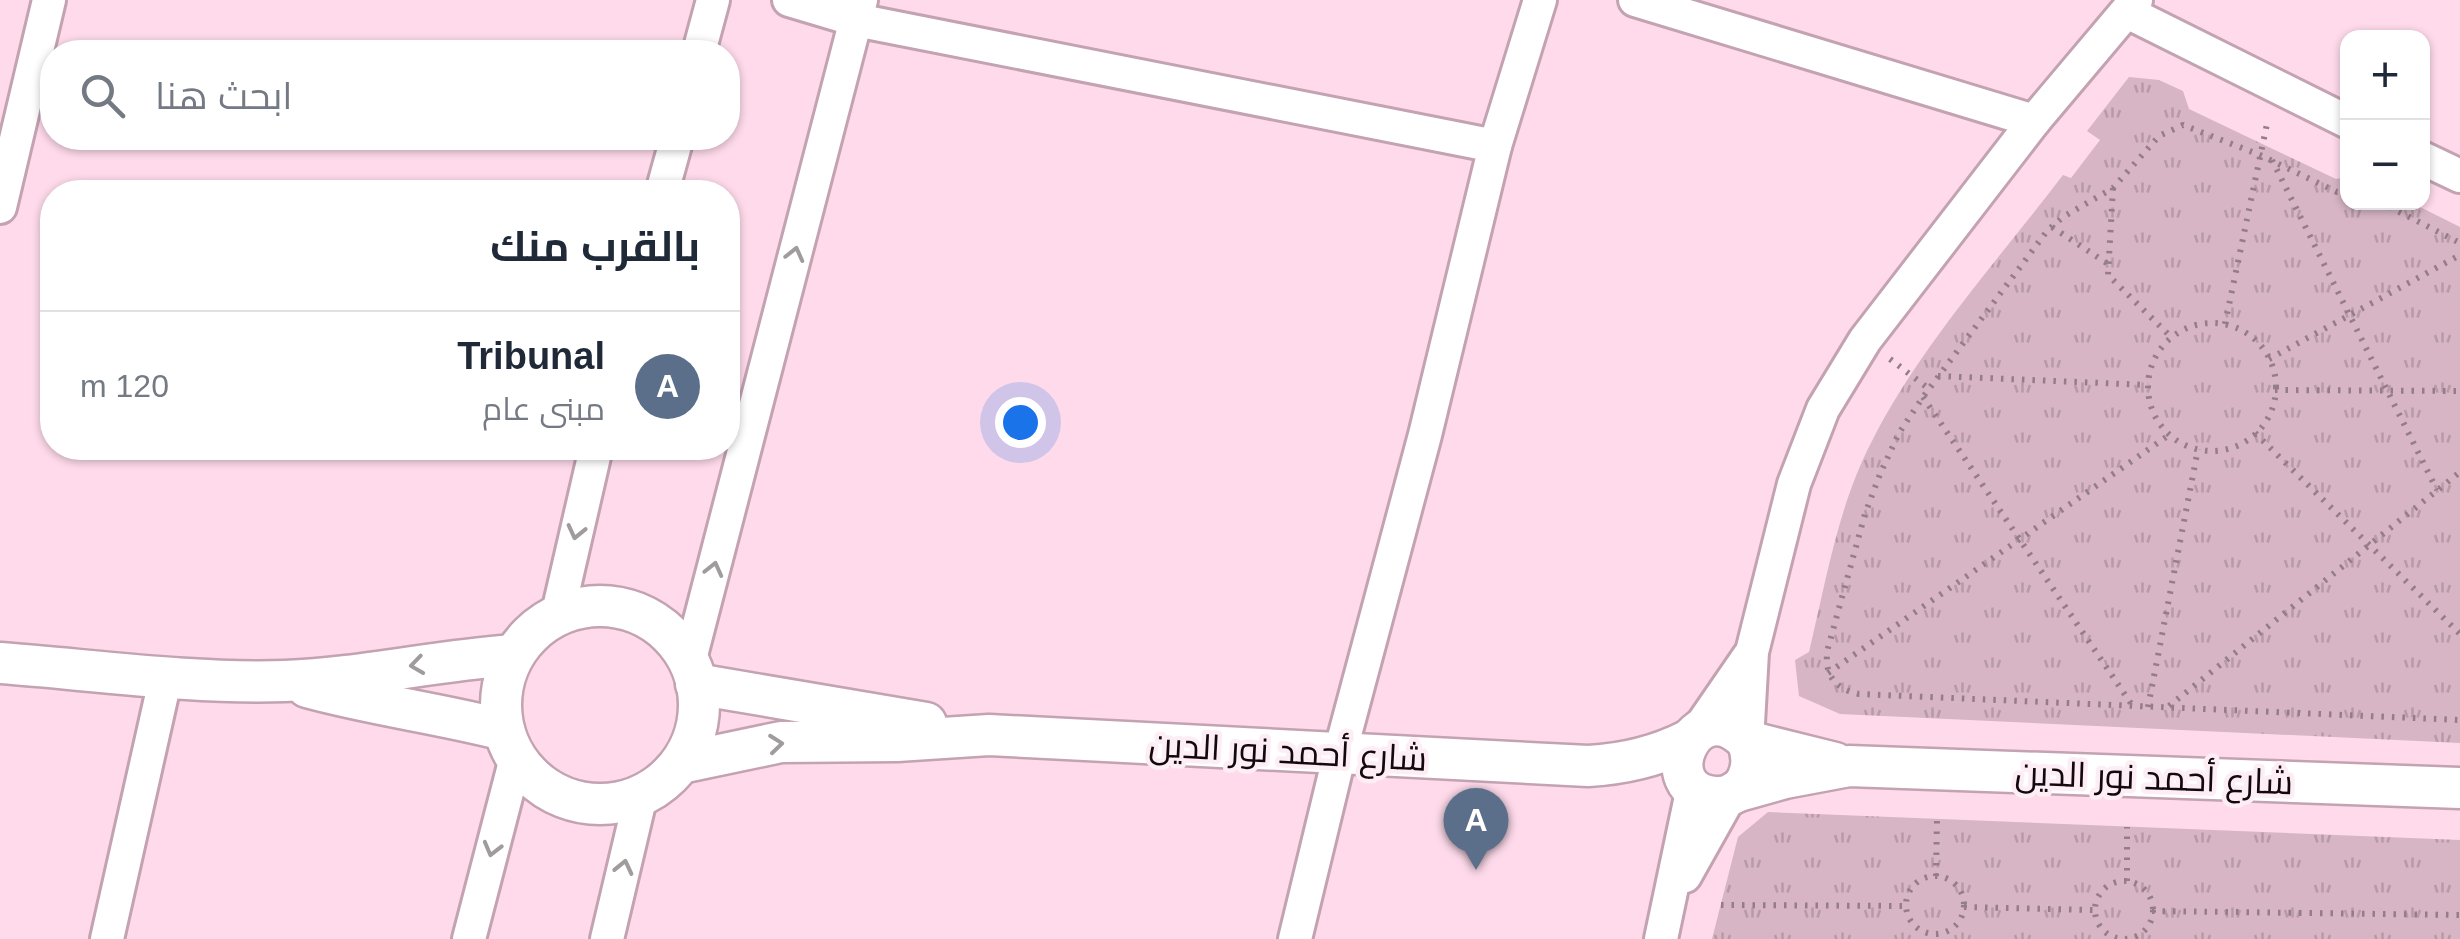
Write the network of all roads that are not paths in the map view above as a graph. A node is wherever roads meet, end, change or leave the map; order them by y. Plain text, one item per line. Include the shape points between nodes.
1 (49, 0) edge
2 (713, 0) edge
3 (790, 0) edge
4 (1540, 0) edge
5 (1635, 0) edge
6 (2132, 6) edge
7 (858, 10) edge
8 (702, 40) edge
9 (2034, 120) junction
10 (2344, 120) edge
11 (1495, 146) junction
12 (674, 150) edge
13 (2430, 162) edge
14 (2460, 176) edge
15 (665, 180) edge
16 (0, 207) edge
17 (593, 460) edge
18 (557, 617) junction
19 (1752, 652) junction
20 (514, 656) junction
21 (0, 663) edge
22 (693, 674) junction
23 (166, 676) junction
24 (284, 681) junction
25 (989, 735) junction
26 (1692, 736) junction
27 (1746, 741) junction
28 (510, 744) junction
29 (1340, 753) junction
30 (680, 763) junction
31 (1588, 766) junction
32 (1849, 766) junction
33 (2460, 788) edge
34 (1719, 791) junction
35 (641, 795) junction
36 (107, 939) edge
37 (469, 939) edge
38 (606, 939) edge
39 (1295, 939) edge
40 (1662, 939) edge

1 - 16 street
2 - 8 street
3 - 7 street
4 - 11 street
5 - 9 street
6 - 9 street
6 - 10 street
7 - 11 street
22 -> 7 street
9 - 19 street via 1865,340 1823,409 1794,484
11 - 29 street
12 - 15 street
13 - 14 street
17 -> 18 street
18 - 20 street
18 - 22 street via 594,606 633,612 666,632
19 - 26 street
19 - 27 street
20 -> 24 street
20 - 28 street via 502,691
21 - 23 street
22 - 25 street
22 - 30 street via 697,725
23 - 24 street
23 - 36 street
24 - 28 street via 452,717
25 - 29 street, شارع أحمد نور الدين
30 -> 25 street via 781,742
26 - 27 street via 1717,726
26 - 31 street, شارع أحمد نور الدين via 1652,756
26 - 34 street via 1682,760 1686,779
27 - 32 street, شارع أحمد نور الدين
27 - 34 street via 1753,764 1744,785
28 - 35 street via 544,788 581,803
28 -> 37 street
29 - 31 street, شارع أحمد نور الدين
29 - 39 street
30 - 35 street
31 - 34 street, شارع أحمد نور الدين
32 - 33 street, شارع أحمد نور الدين
32 - 34 street, شارع أحمد نور الدين
34 - 40 street
38 -> 35 street

